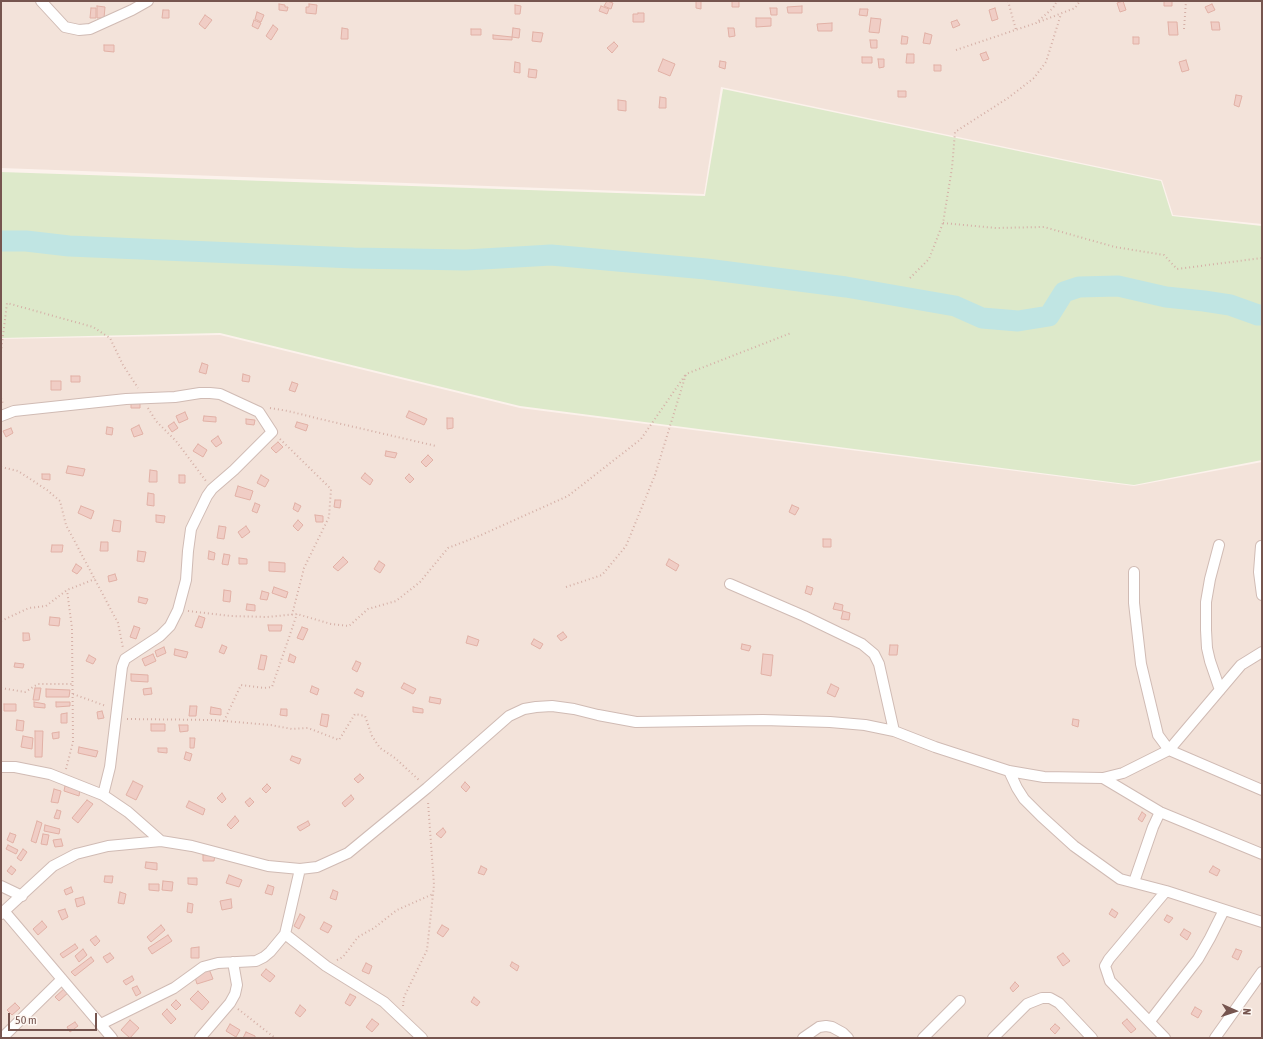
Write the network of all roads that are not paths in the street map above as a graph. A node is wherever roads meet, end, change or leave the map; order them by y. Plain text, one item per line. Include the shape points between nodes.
1 (41, 1) edge
2 (148, 1) edge
3 (1, 416) edge
4 (1219, 545) dead end
5 (1261, 546) edge
6 (1134, 572) dead end
7 (730, 584) dead end
8 (1262, 595) edge
9 (1262, 652) edge
10 (1220, 690) junction
11 (894, 731) junction
12 (1169, 750) junction
13 (1, 767) edge
14 (1009, 771) junction
15 (1103, 778) junction
16 (1262, 790) edge
17 (103, 795) junction
18 (1160, 812) junction
19 (161, 842) junction
20 (1262, 854) edge
21 (300, 869) junction
22 (1134, 882) junction
23 (1, 886) edge
24 (1166, 891) junction
25 (22, 896) junction
26 (1224, 910) junction
27 (3, 913) edge
28 (1262, 922) edge
29 (285, 934) junction
30 (233, 962) junction
31 (1262, 972) edge
32 (62, 979) junction
33 (960, 1001) dead end
34 (1150, 1021) junction
35 (101, 1024) junction
36 (1086, 1036) edge
37 (2, 1038) edge
38 (112, 1038) edge
39 (200, 1038) edge
40 (422, 1038) edge
41 (804, 1038) edge
42 (848, 1038) edge
43 (923, 1038) edge
44 (993, 1038) edge
45 (1165, 1038) edge
46 (1215, 1038) edge

1 - 2 street via 65,27 78,30 90,29
3 - 17 street via 14,411 143,397 220,394 259,412 272,432 207,496 191,529 186,580 178,610 170,626 160,636 125,659 110,767
4 - 10 street via 1206,602 1206,623 1207,648
5 - 8 street via 1259,572
6 - 12 street via 1134,603 1141,664 1158,735
7 - 11 street via 862,644 874,654 880,664
9 - 10 street via 1241,665
10 - 12 street
11 - 14 street via 935,748
11 - 21 street via 830,722 636,722 552,706 524,709 509,716 427,788 348,852 317,867
12 - 15 street via 1123,773
12 - 16 street
13 - 17 street via 15,766 50,774
14 - 15 street via 1044,777
14 - 22 street via 1024,799 1069,841 1100,866 1120,878
15 - 18 street
17 - 19 street via 128,812
18 - 20 street
18 - 22 street
19 - 21 street via 192,846 268,866
19 - 25 street via 108,846 76,854 53,866
21 - 29 street
22 - 24 street
23 - 25 street
24 - 26 street
24 - 34 street via 1105,966 1110,981
25 - 27 street
26 - 28 street
26 - 34 street via 1198,959
27 - 32 street
29 - 30 street via 264,957 256,961
29 - 40 street via 326,966 384,1002
30 - 35 street via 203,967 174,988
30 - 39 street via 237,985 235,994
31 - 46 street
32 - 35 street
32 - 37 street
33 - 43 street
34 - 45 street
35 - 38 street
36 - 44 street via 1059,1002 1042,998 1027,1004
41 - 42 street via 819,1027 826,1026

